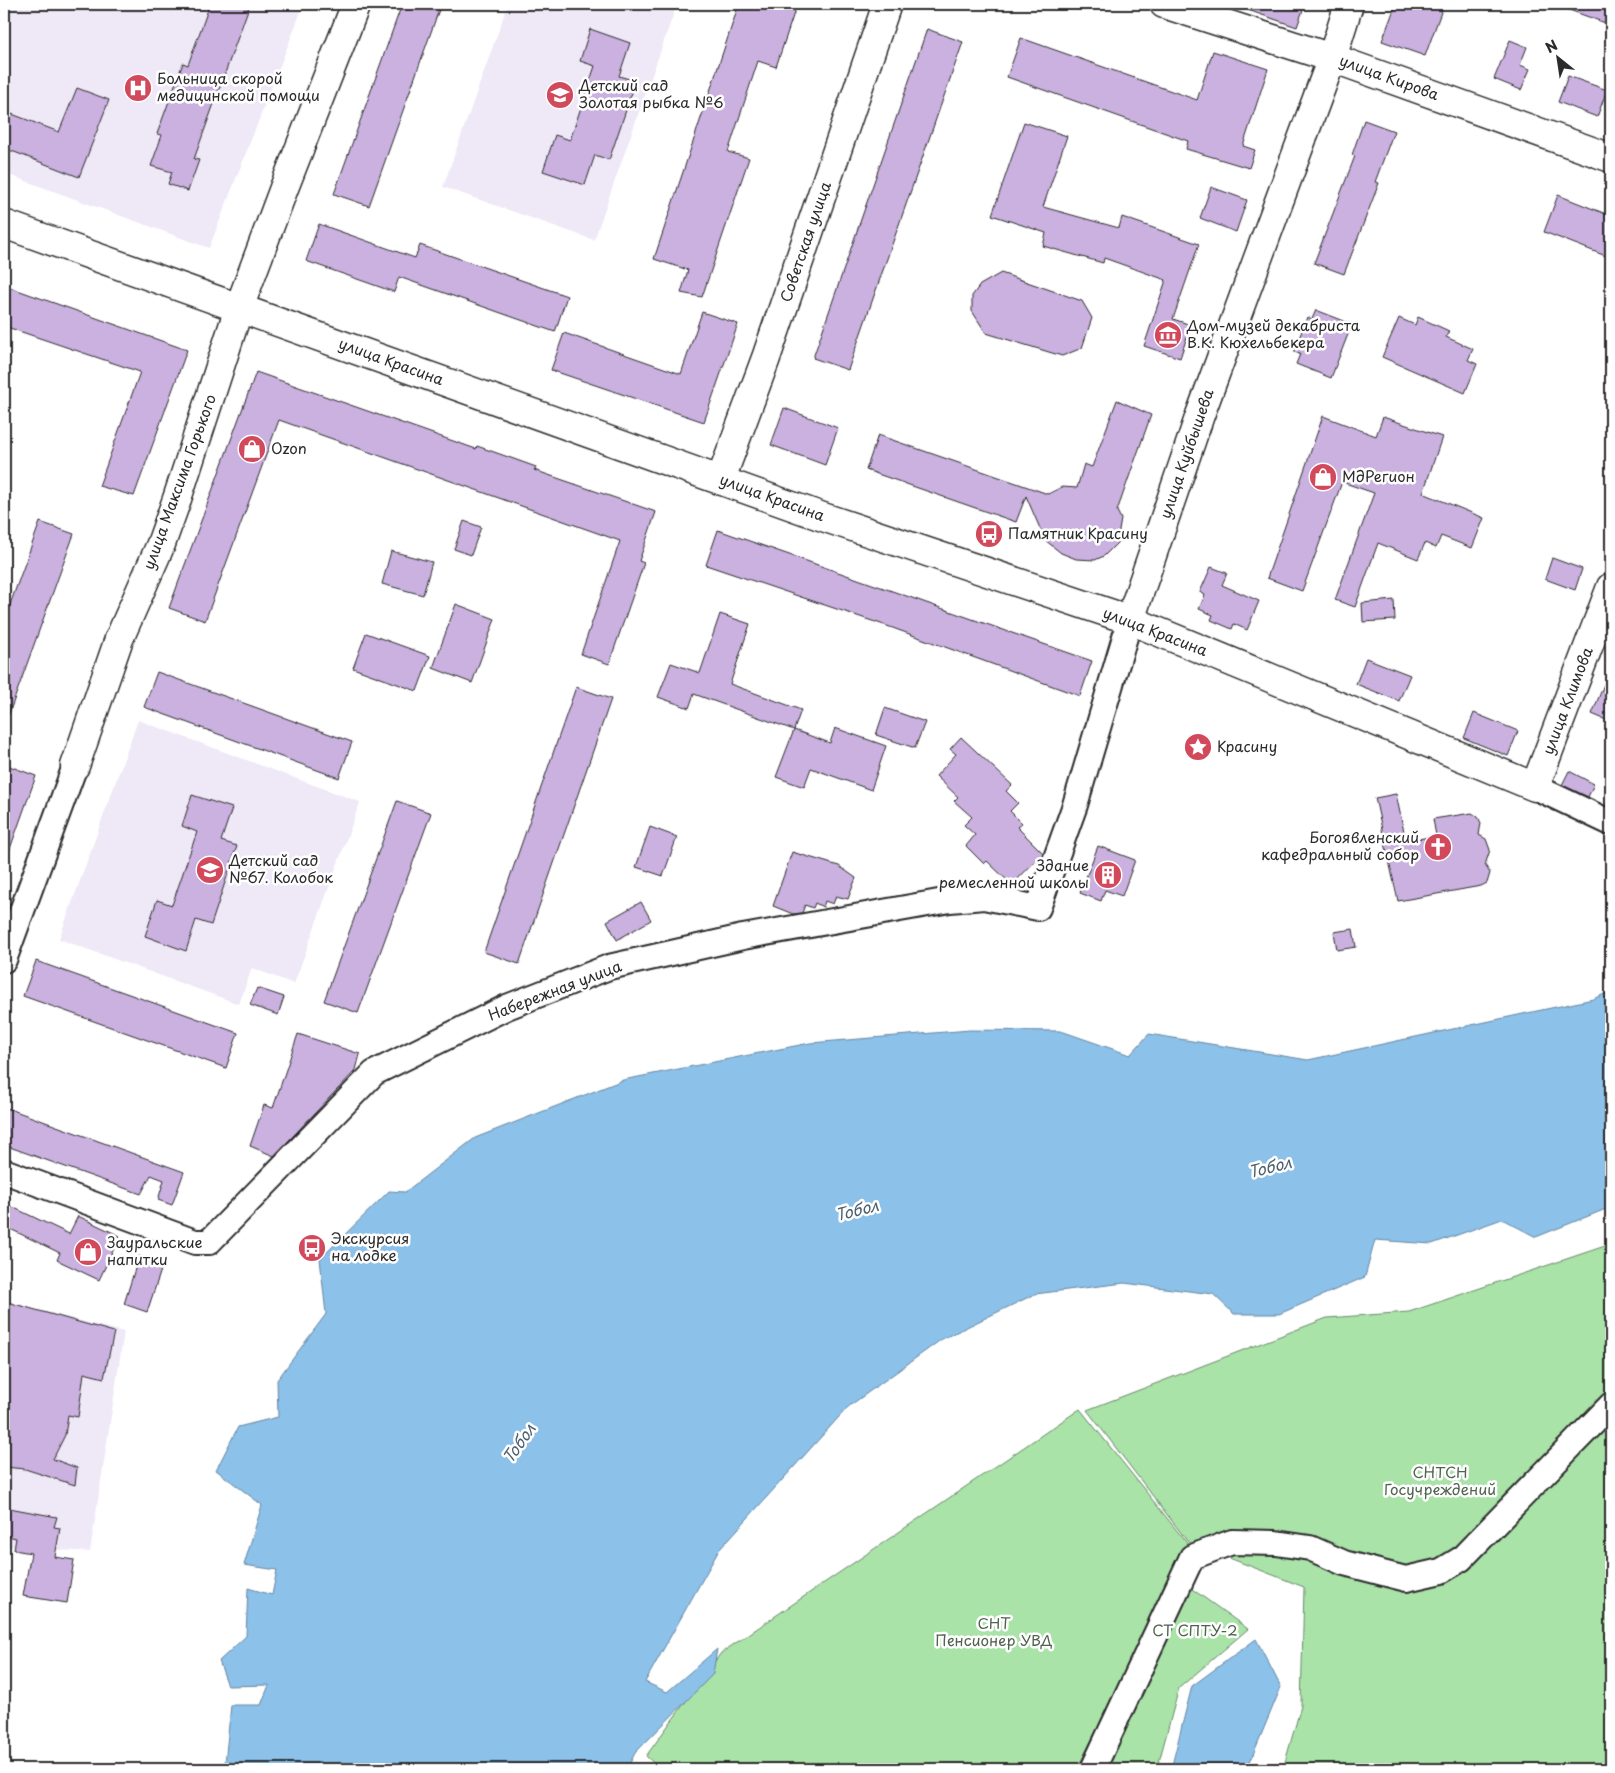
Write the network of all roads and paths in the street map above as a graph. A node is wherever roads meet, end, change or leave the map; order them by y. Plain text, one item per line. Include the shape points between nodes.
1 (356, 4) edge
2 (887, 4) edge
3 (1164, 4) edge
4 (1349, 4) edge
5 (1332, 58) junction
6 (1611, 158) edge
7 (4, 224) edge
8 (239, 308) junction
9 (721, 479) junction
10 (1611, 587) edge
11 (1130, 620) junction
12 (75, 766) joint
13 (1535, 787) junction
14 (1611, 823) edge
15 (1038, 908) joint
16 (4, 960) edge
17 (4, 1171) edge
18 (1611, 1405) edge
19 (1093, 1769) edge

1 - 8 street, улица Максима Горького
2 - 9 street, Советская улица via 766,358
3 - 5 street, улица Кирова
4 - 5 street, улица Куйбышева
5 - 6 street, улица Кирова
5 - 11 street, улица Куйбышева via 1203,406
7 - 8 street, улица Красина
8 - 9 street, улица Красина
8 - 12 street, улица Максима Горького via 161,544 119,639
9 - 11 street, улица Красина via 829,519
10 - 13 street, улица Климова
11 - 13 street, улица Красина
11 - 15 street, улица Куйбышева via 1075,805
12 - 16 street, улица Максима Горького
13 - 14 street
15 - 17 street, Набережная улица via 984,897 950,900 744,937 609,967 507,1007 374,1073 209,1242 195,1242
18 - 19 street via 1461,1559 1441,1571 1406,1579 1344,1564 1310,1548 1276,1542 1232,1542 1192,1557

